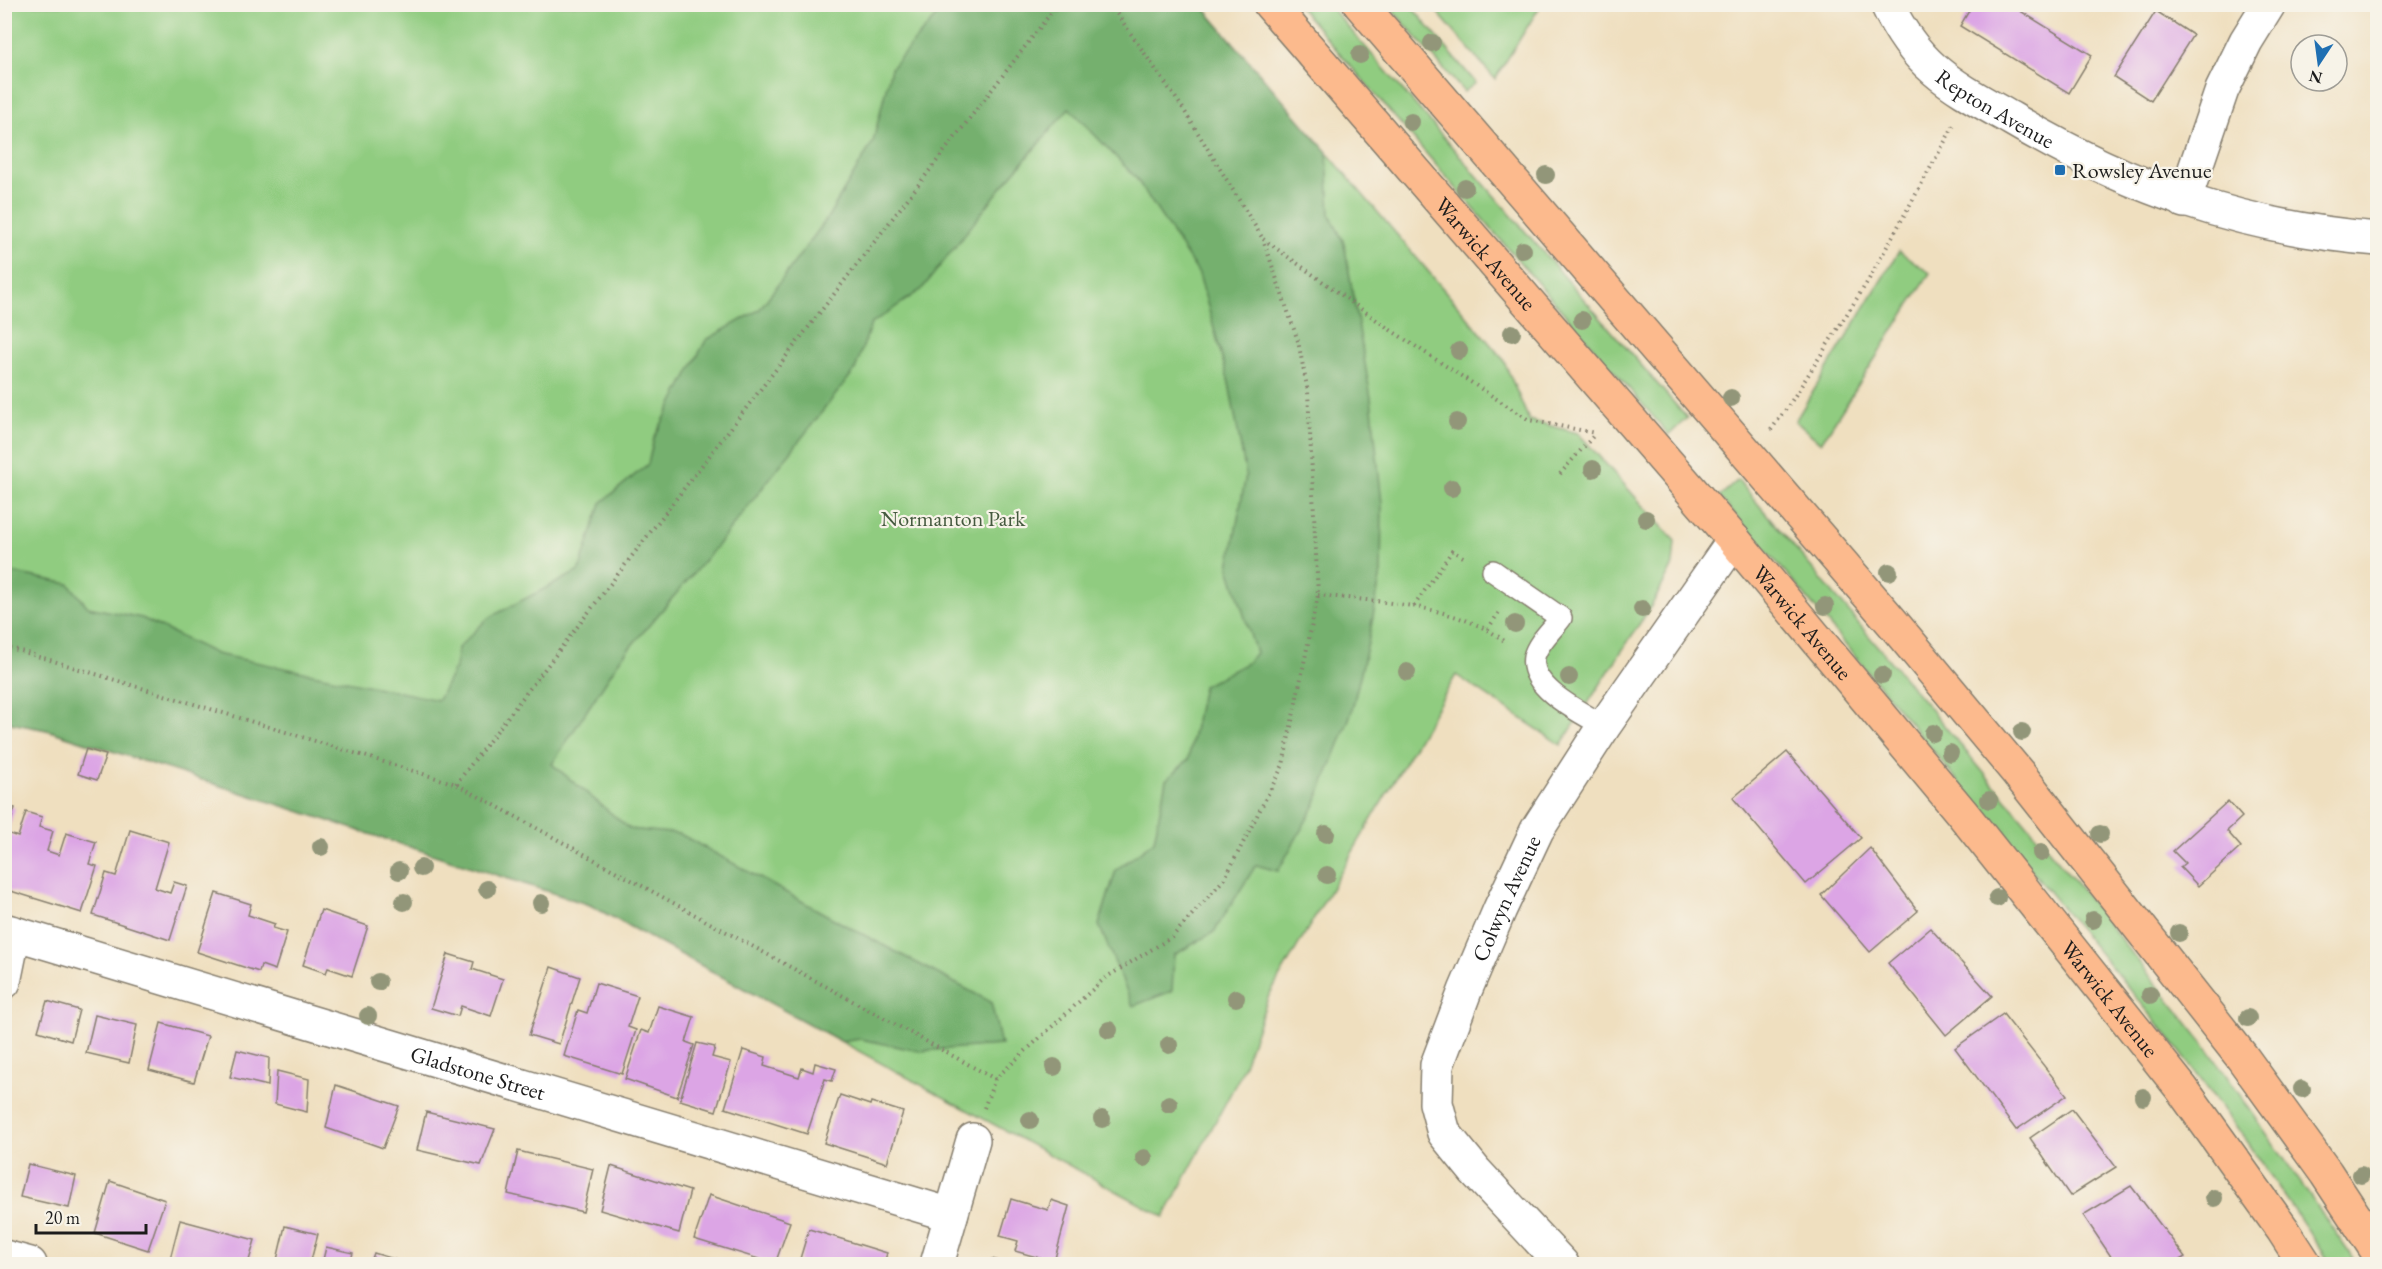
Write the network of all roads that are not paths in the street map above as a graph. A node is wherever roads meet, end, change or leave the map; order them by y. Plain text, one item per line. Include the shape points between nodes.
1 (1270, 4) edge
2 (1360, 4) edge
3 (1887, 4) edge
4 (2269, 4) edge
5 (2184, 201) junction
6 (2378, 239) edge
7 (1734, 540) junction
8 (1493, 571) road end
9 (1604, 726) junction
10 (9, 931) edge
11 (4, 982) edge
12 (973, 1140) dead end
13 (951, 1215) junction
14 (2378, 1252) edge
15 (4, 1257) edge
16 (30, 1264) edge
17 (937, 1264) edge
18 (1562, 1264) edge
19 (2305, 1264) edge

1 - 7 highway, Warwick Avenue
2 - 14 highway via 2018,773 2242,1057
3 - 5 street, Repton Avenue via 1902,33 1946,81 2072,153
4 - 5 street via 2222,90
5 - 6 street, Repton Avenue via 2296,230
7 - 9 street, Colwyn Avenue
7 - 19 highway, Warwick Avenue via 1962,813 2174,1080
8 - 9 lane via 1561,618 1534,655 1537,674 1562,701
9 - 18 street, Colwyn Avenue via 1538,830 1491,929 1437,1065 1436,1103 1444,1133
10 - 11 street
10 - 13 street, Gladstone Street
12 - 13 street
13 - 17 street
15 - 16 street

